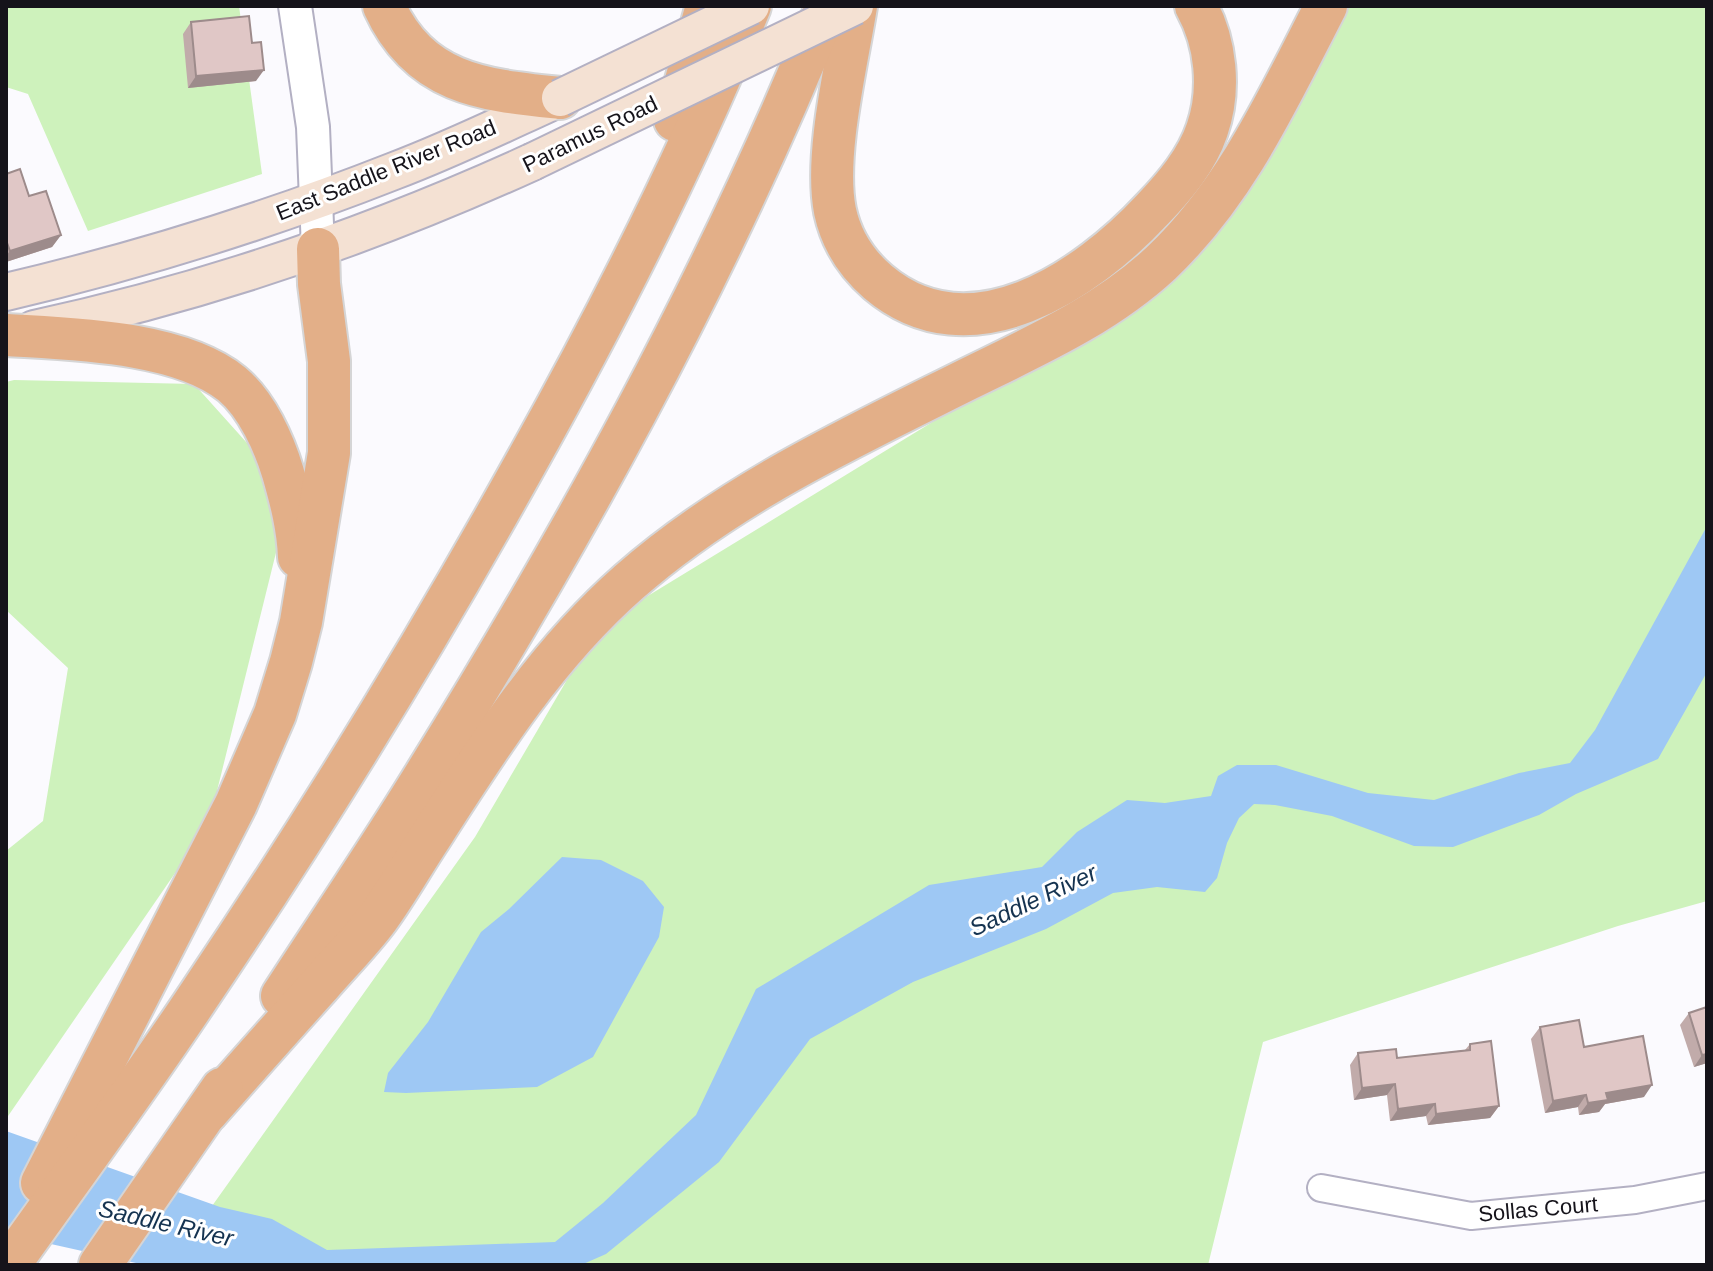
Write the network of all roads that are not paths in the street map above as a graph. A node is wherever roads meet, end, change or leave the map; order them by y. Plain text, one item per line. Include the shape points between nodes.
1 (295, 6) edge
2 (384, 6) edge
3 (707, 6) edge
4 (750, 6) edge
5 (827, 6) edge
6 (855, 6) edge
7 (1196, 6) edge
8 (1326, 6) edge
9 (560, 98) junction
10 (315, 201) junction
11 (318, 249) junction
12 (635, 259) junction
13 (6, 292) edge
14 (7, 335) edge
15 (301, 622) junction
16 (207, 1112) junction
17 (1707, 1186) edge
18 (1321, 1188) dead end
19 (6, 1256) edge
20 (9, 1265) edge
21 (100, 1265) edge

1 - 10 street via 313,127
2 - 9 highway via 404,39 457,80 485,89
3 - 12 highway
4 - 9 main road, East Saddle River Road, bridge
4 - 12 highway
5 - 16 highway via 705,279 563,543 409,802
6 - 7 highway via 832,167 833,201 843,236 855,258 892,294 915,305 961,314 1005,309 1058,287 1121,241 1184,174 1214,104 1213,57
6 - 11 main road, Paramus Road, bridge via 437,205
8 - 16 highway via 1235,176 1149,273 1070,328 753,491 661,555 604,604 517,705 377,919
9 - 10 main road, East Saddle River Road
10 - 11 street
10 - 13 main road, East Saddle River Road via 187,244
11 - 14 main road via 143,304
11 - 15 highway via 329,361 329,453
12 - 20 highway via 468,568 397,686 293,853
14 - 15 highway via 147,350 214,372 233,385 268,433 290,499 298,541
15 - 19 highway via 275,714 236,804
16 - 21 highway
17 - 18 street, Sollas Court via 1635,1200 1471,1216

